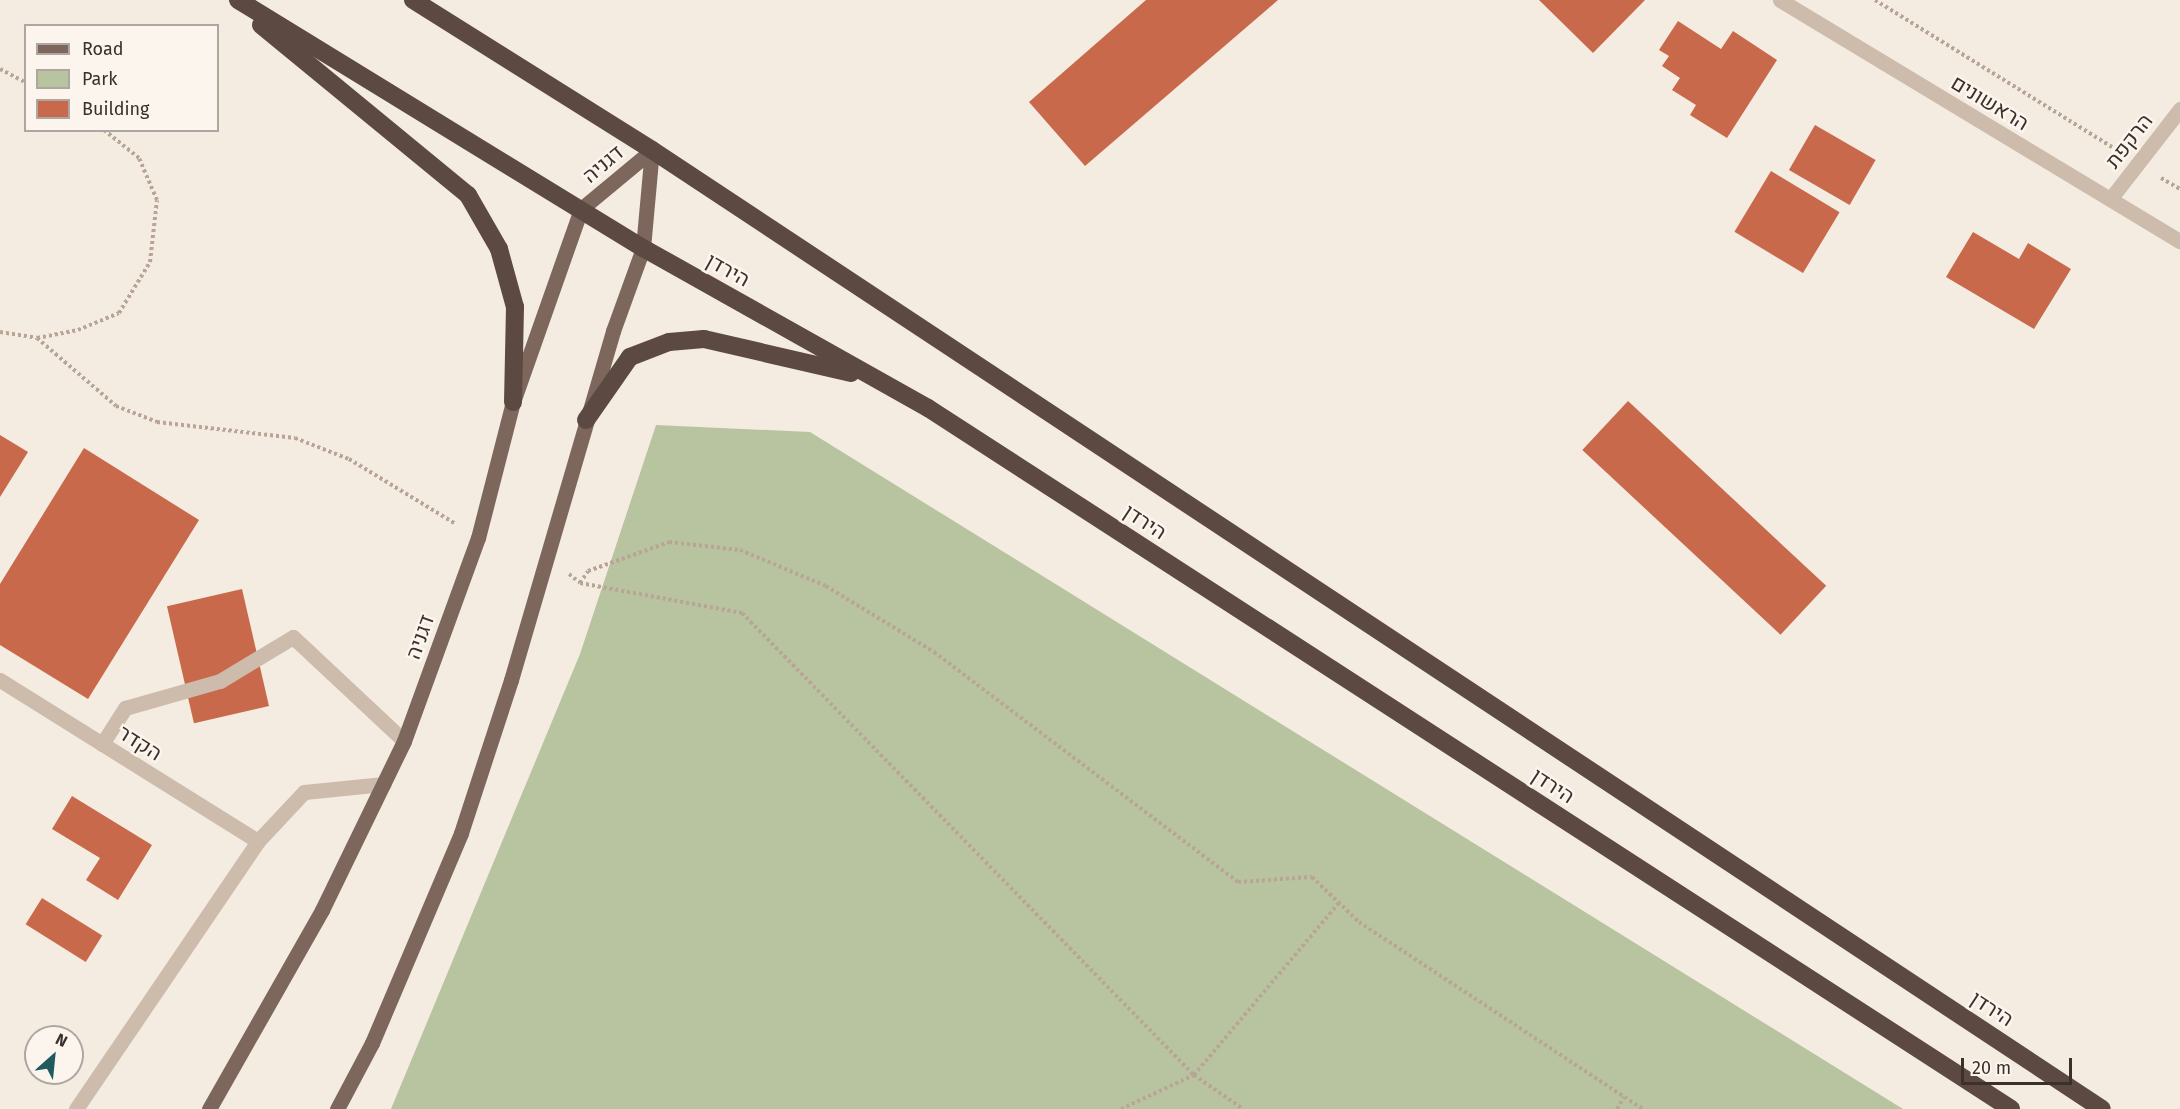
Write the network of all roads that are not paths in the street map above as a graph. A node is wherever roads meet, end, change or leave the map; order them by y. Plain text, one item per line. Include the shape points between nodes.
1 (229, 0) edge
2 (238, 0) edge
3 (413, 0) edge
4 (1780, 0) edge
5 (2180, 109) edge
6 (652, 150) junction
7 (2111, 198) junction
8 (581, 209) junction
9 (2180, 241) edge
10 (643, 248) junction
11 (872, 378) junction
12 (513, 402) junction
13 (586, 420) junction
14 (0, 680) edge
15 (404, 741) junction
16 (102, 744) junction
17 (384, 784) junction
18 (258, 841) junction
19 (76, 1109) edge
20 (209, 1109) edge
21 (338, 1109) edge
22 (2011, 1109) edge
23 (2102, 1109) edge

1 - 12 highway via 468,195 499,249 515,307
2 - 8 highway, הירדן
3 - 6 highway, הירדן
4 - 7 street, הראשונים
5 - 7 street, הרקפת
6 - 8 main road, דגניה
6 - 10 main road, דגניה
6 - 23 highway, הירדן
7 - 9 street, הראשונים
8 - 10 highway, הירדן
8 - 12 main road, דגניה
10 - 11 highway, הירדן
10 - 13 main road, דגניה
11 - 13 highway via 704,339 669,342 630,357
11 - 22 highway, הירדן via 937,414
12 - 15 main road, דגניה via 478,538
13 - 21 main road, דגניה via 461,833 372,1043
14 - 16 street, הקדר
15 - 16 street via 293,638 220,681 125,708
15 - 17 main road, דגניה
16 - 18 street, הקדר
17 - 18 street via 304,792
17 - 20 main road, דגניה via 322,910
18 - 19 street

